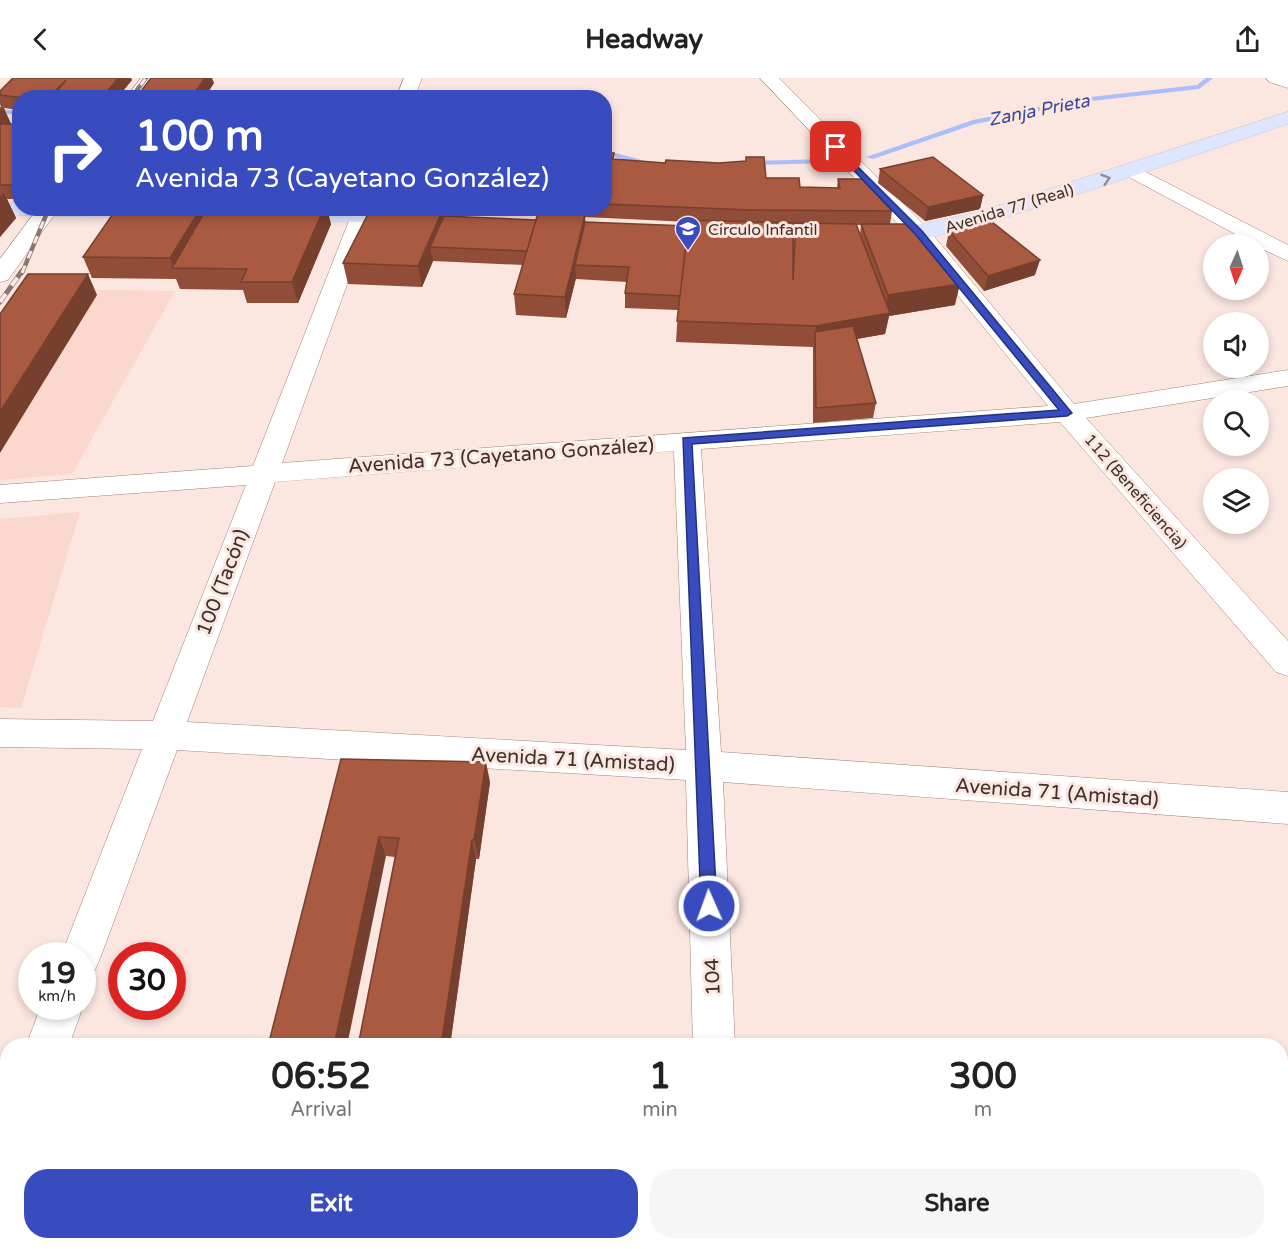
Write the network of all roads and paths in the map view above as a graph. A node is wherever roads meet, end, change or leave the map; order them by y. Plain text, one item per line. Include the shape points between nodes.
1 (769, 78) edge
2 (1275, 78) edge
3 (1288, 83) edge
4 (1288, 117) edge
5 (1132, 171) junction
6 (44, 216) edge
7 (362, 216) edge
8 (413, 216) edge
9 (432, 218) edge
10 (919, 233) junction
11 (848, 234) edge
12 (1288, 254) edge
13 (0, 274) edge
14 (1288, 378) edge
15 (1067, 413) junction
16 (687, 441) junction
17 (264, 472) junction
18 (0, 494) edge
19 (1288, 663) edge
20 (0, 733) edge
21 (164, 735) junction
22 (704, 766) junction
23 (1288, 808) edge
24 (86, 942) edge
25 (57, 1020) edge
26 (50, 1038) edge
27 (714, 1038) edge

1 - 10 street, 112 (Beneficiencia)
2 - 3 street
4 - 5 main road, Avenida 77 (Real)
10 -> 5 main road, Avenida 77 (Real) via 958,225
5 - 12 street
6 - 13 street
7 - 17 street, 100 (Tacón)
8 - 9 main road
10 - 11 main road, Avenida 77 (Real)
10 - 15 street, 112 (Beneficiencia)
14 - 15 street, Avenida 73 (Cayetano González)
15 - 16 street, Avenida 73 (Cayetano González)
15 - 19 street, 112 (Beneficiencia)
16 - 17 street, Avenida 73 (Cayetano González)
16 - 22 street, 104
17 - 18 street, Avenida 73 (Cayetano González)
17 - 21 street, 100 (Tacón)
20 - 21 street, Avenida 71 (Amistad)
21 - 22 street, Avenida 71 (Amistad)
21 - 24 street, 100 (Tacón)
22 - 23 street, Avenida 71 (Amistad)
22 - 27 street, 104
25 - 26 street

